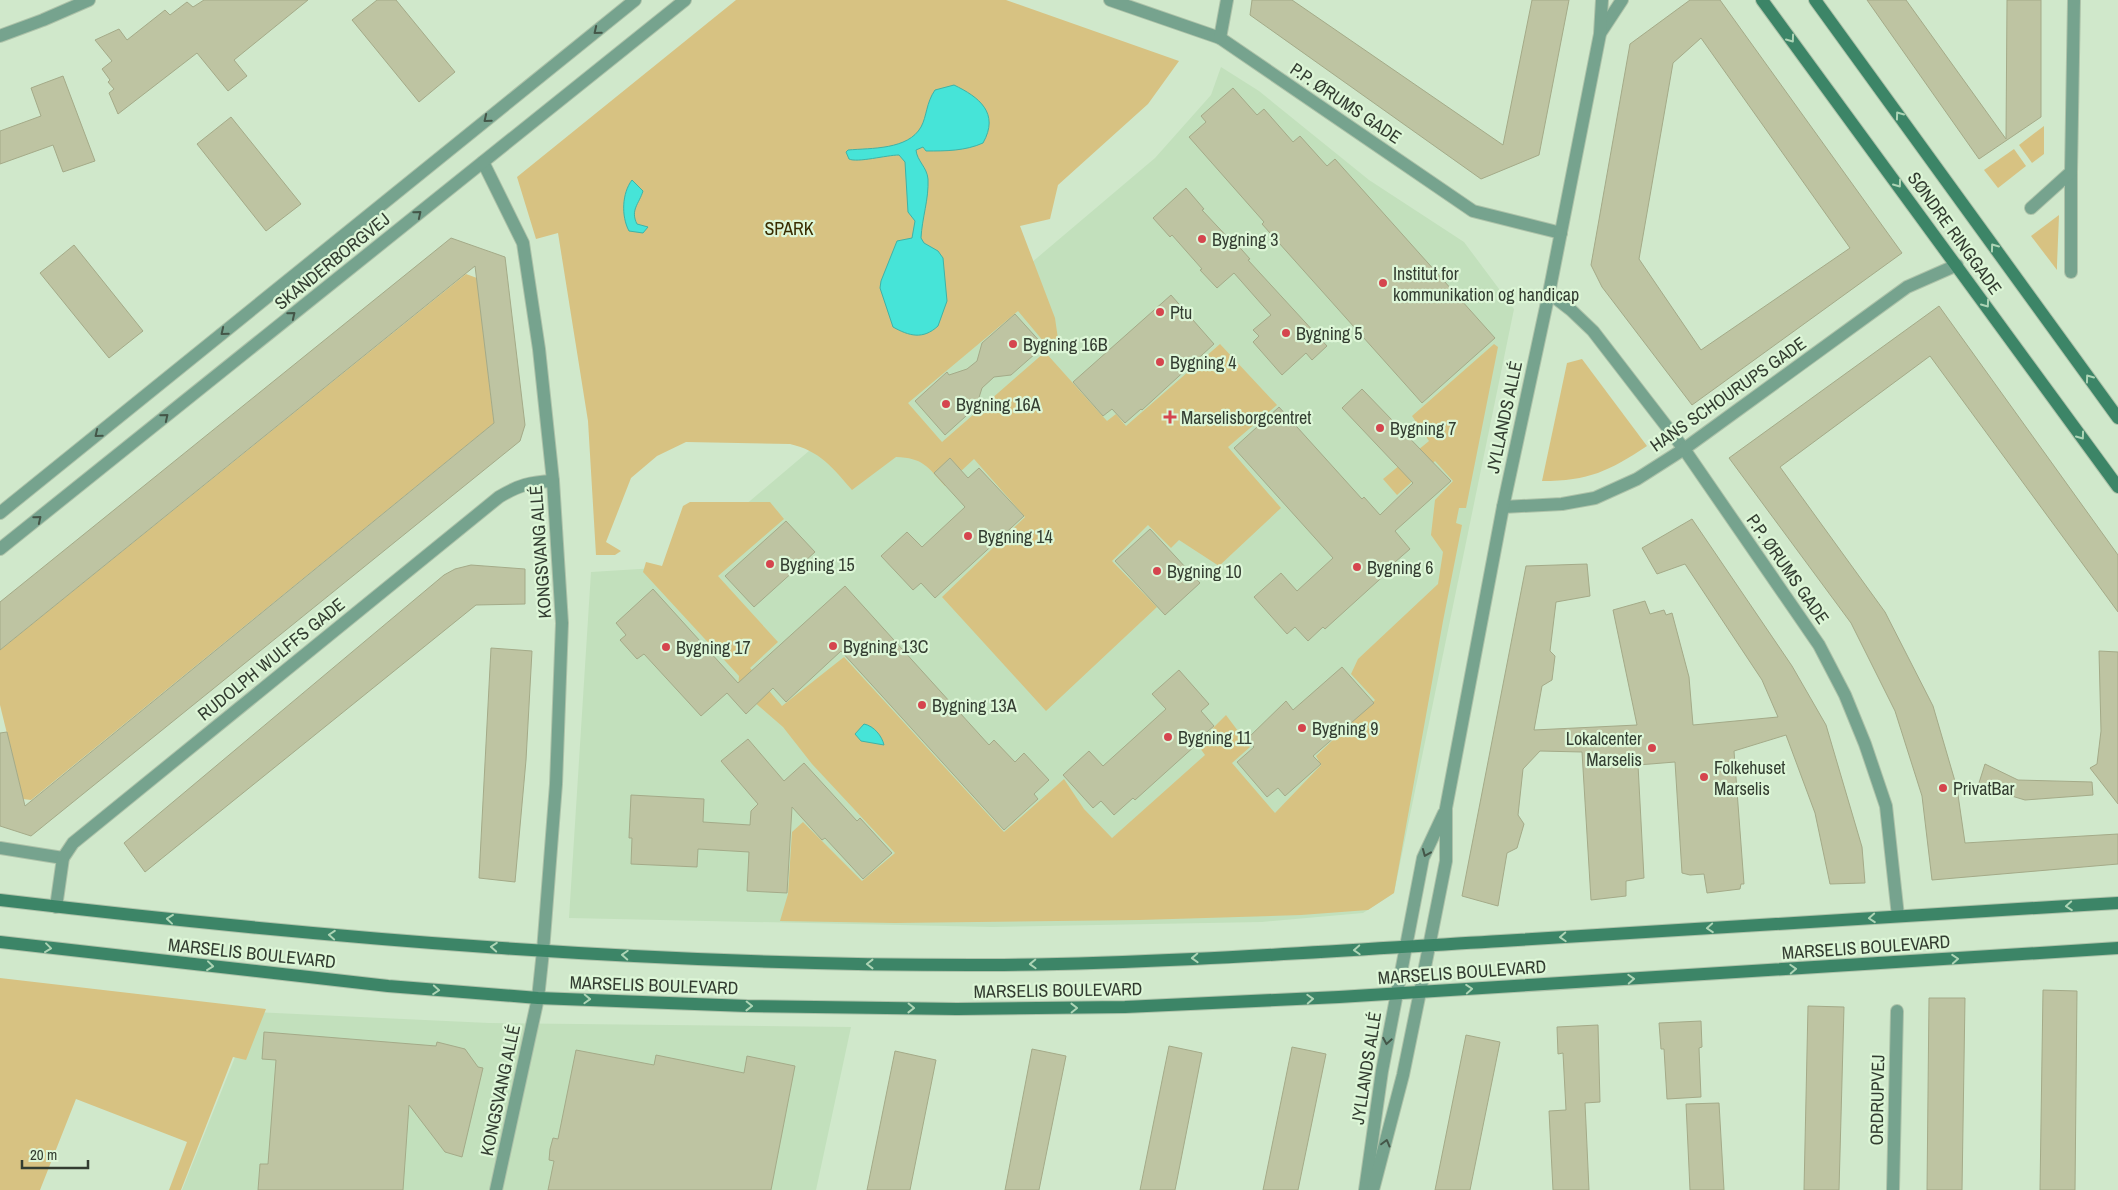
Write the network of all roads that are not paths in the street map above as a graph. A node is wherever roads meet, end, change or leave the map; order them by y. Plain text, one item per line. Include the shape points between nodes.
1 (89, 0) edge
2 (635, 0) edge
3 (685, 0) edge
4 (1110, 0) edge
5 (1227, 0) edge
6 (1602, 0) edge
7 (1613, 0) edge
8 (1622, 0) edge
9 (1762, 0) edge
10 (1815, 0) edge
11 (2074, 0) edge
12 (1600, 34) junction
13 (0, 36) edge
14 (1220, 38) junction
15 (483, 162) junction
16 (2071, 172) junction
17 (2032, 208) dead end
18 (1561, 233) junction
19 (1957, 265) junction
20 (2071, 272) dead end
21 (1549, 293) junction
22 (2118, 418) edge
23 (1684, 450) junction
24 (553, 482) junction
25 (2118, 487) edge
26 (1503, 507) junction
27 (0, 513) edge
28 (0, 549) edge
29 (1446, 808) junction
30 (0, 848) edge
31 (63, 858) junction
32 (0, 900) edge
33 (2118, 903) edge
34 (56, 907) junction
35 (1898, 916) junction
36 (0, 942) edge
37 (1429, 946) junction
38 (1406, 947) junction
39 (2118, 948) edge
40 (543, 951) junction
41 (1420, 992) junction
42 (1397, 994) junction
43 (538, 998) junction
44 (1897, 1011) dead end
45 (496, 1190) edge
46 (1364, 1190) edge
47 (1373, 1190) edge
48 (1893, 1190) edge

1 - 13 street
2 -> 27 street, SKANDERBORGVEJ
3 - 15 street, SKANDERBORGVEJ
4 - 14 street, P.P. ØRUMS GADE
5 - 14 street
6 - 12 street, JYLLANDS ALLÉ
7 - 12 street
8 - 12 street, JYLLANDS ALLÉ
9 -> 19 main road, SØNDRE RINGGADE
22 -> 10 main road, SØNDRE RINGGADE
11 - 16 street
12 - 18 street, JYLLANDS ALLÉ
14 - 18 street, P.P. ØRUMS GADE via 1473,211
15 - 24 street, KONGSVANG ALLÉ via 523,243 540,349
28 -> 15 street, SKANDERBORGVEJ
16 - 17 street
16 - 20 street
18 - 21 street, JYLLANDS ALLÉ
19 - 23 street, HANS SCHOURUPS GADE via 1907,287
19 -> 25 main road, SØNDRE RINGGADE
21 - 23 street, P.P. ØRUMS GADE via 1593,331
21 - 26 street, JYLLANDS ALLÉ
23 - 26 street, HANS SCHOURUPS GADE via 1637,479 1595,498 1562,504
23 - 35 street, P.P. ØRUMS GADE via 1819,645 1845,695 1886,806
24 - 31 street, RUDOLPH WULFFS GADE via 518,486 499,497 72,842
24 - 40 street, KONGSVANG ALLÉ via 562,623 556,784
26 - 29 street, JYLLANDS ALLÉ
29 - 37 street, JYLLANDS ALLÉ via 1446,861
29 -> 38 street, JYLLANDS ALLÉ via 1423,858
30 - 31 street
31 - 34 street, RUDOLPH WULFFS GADE
32 - 34 main road, MARSELIS BOULEVARD
33 -> 35 main road, MARSELIS BOULEVARD
40 -> 34 main road, MARSELIS BOULEVARD via 309,934
35 -> 37 main road, MARSELIS BOULEVARD
36 -> 43 main road, MARSELIS BOULEVARD via 388,986
37 - 38 main road, MARSELIS BOULEVARD
37 - 41 street, JYLLANDS ALLÉ
38 -> 40 main road, MARSELIS BOULEVARD via 993,965 822,964
38 - 42 street, JYLLANDS ALLÉ
41 -> 39 main road, MARSELIS BOULEVARD
40 - 43 street, KONGSVANG ALLÉ
41 - 42 main road, MARSELIS BOULEVARD
47 -> 41 street, JYLLANDS ALLÉ via 1404,1075
43 -> 42 main road, MARSELIS BOULEVARD via 747,1006 958,1009 1125,1007
42 -> 46 street, JYLLANDS ALLÉ
43 - 45 street, KONGSVANG ALLÉ
44 - 48 street, ORDRUPVEJ

